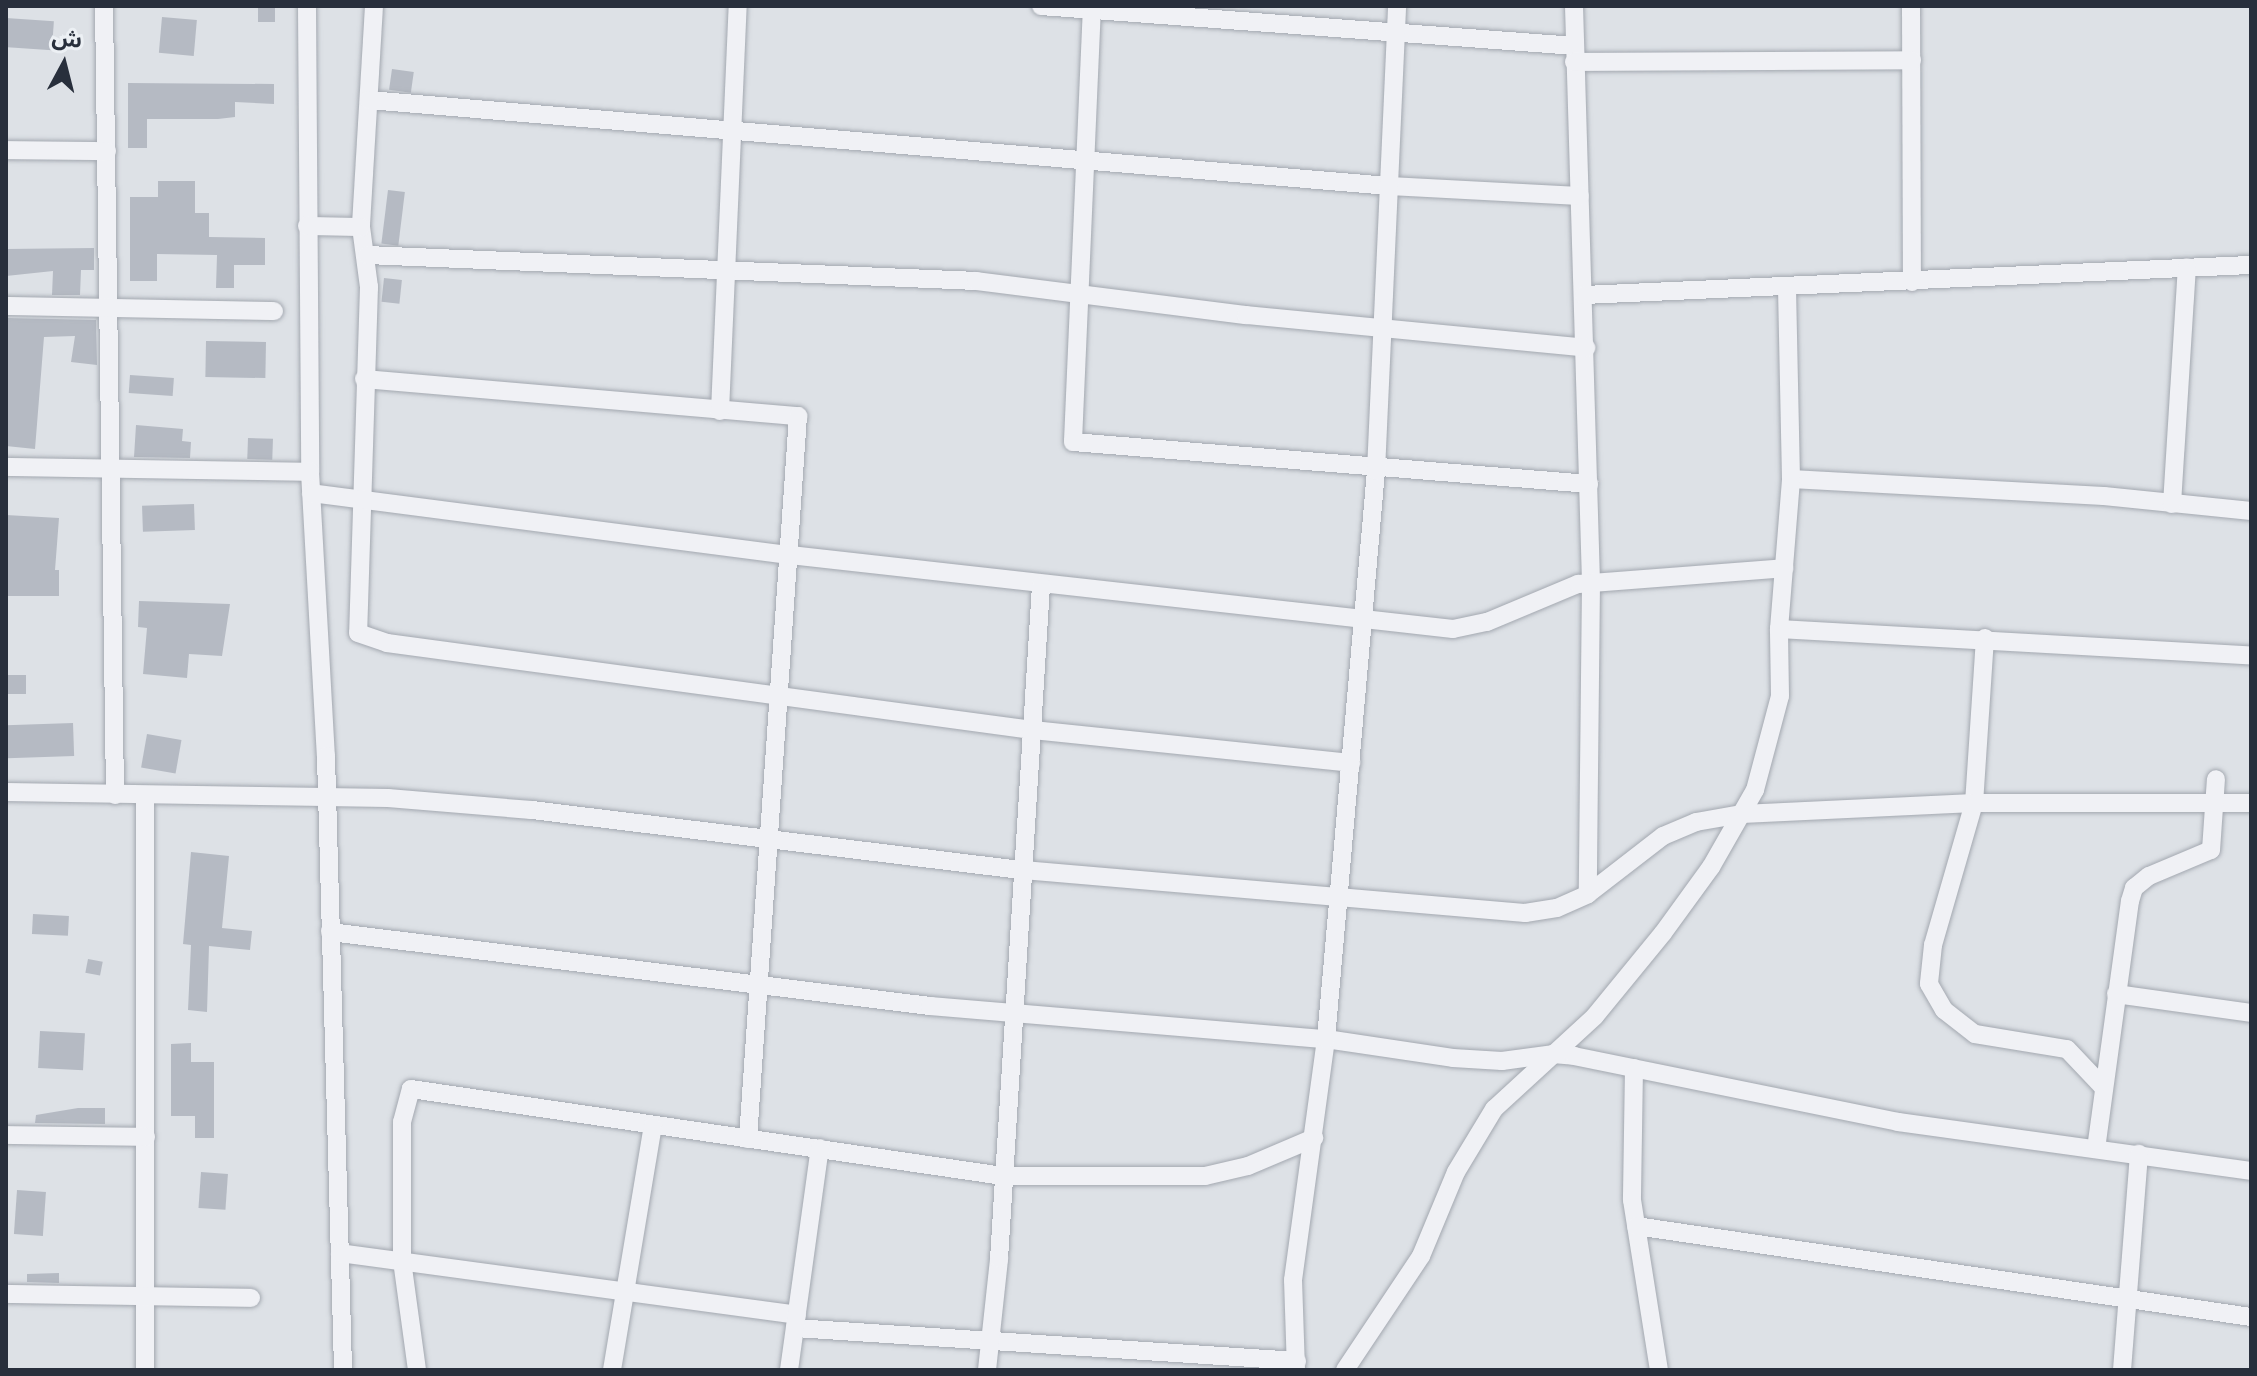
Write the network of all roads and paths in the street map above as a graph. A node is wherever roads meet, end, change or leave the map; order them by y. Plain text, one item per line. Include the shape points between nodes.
1 (104, 6) edge
2 (307, 6) edge
3 (374, 6) edge
4 (738, 6) edge
5 (1041, 6) edge
6 (1397, 6) edge
7 (1574, 6) edge
8 (1911, 6) edge
9 (1092, 8) edge
10 (1394, 36) junction
11 (1574, 54) junction
12 (1912, 60) junction
13 (369, 100) junction
14 (732, 131) junction
15 (6, 150) edge
16 (107, 151) junction
17 (1087, 161) junction
18 (1389, 186) junction
19 (1580, 196) junction
20 (307, 226) junction
21 (361, 227) junction
22 (367, 255) junction
23 (2251, 265) edge
24 (2187, 267) junction
25 (730, 272) junction
26 (1912, 282) junction
27 (1787, 289) junction
28 (1081, 293) junction
29 (1584, 295) junction
30 (112, 305) junction
31 (6, 306) edge
32 (274, 311) dead end
33 (1383, 330) junction
34 (1586, 348) junction
35 (364, 379) junction
36 (720, 411) junction
37 (6, 467) edge
38 (111, 467) junction
39 (1376, 471) junction
40 (310, 472) junction
41 (1791, 479) junction
42 (1589, 484) junction
43 (311, 493) junction
44 (362, 498) junction
45 (2172, 504) junction
46 (2251, 511) edge
47 (790, 555) junction
48 (1784, 568) junction
49 (1591, 582) junction
50 (1041, 585) junction
51 (1364, 623) junction
52 (1779, 629) junction
53 (1985, 638) junction
54 (2251, 655) edge
55 (776, 696) junction
56 (1032, 730) junction
57 (1351, 763) junction
58 (2216, 779) dead end
59 (6, 792) edge
60 (115, 795) junction
61 (145, 795) junction
62 (325, 797) junction
63 (2215, 799) junction
64 (1974, 803) junction
65 (2251, 803) edge
66 (1742, 814) junction
67 (768, 837) junction
68 (1023, 870) junction
69 (1588, 894) junction
70 (1337, 900) junction
71 (330, 932) junction
72 (760, 983) junction
73 (2116, 994) junction
74 (1013, 1009) junction
75 (2251, 1013) edge
76 (1326, 1039) junction
77 (1553, 1054) junction
78 (1634, 1068) junction
79 (2103, 1087) junction
80 (653, 1126) junction
81 (6, 1135) edge
82 (146, 1137) junction
83 (1314, 1138) junction
84 (748, 1139) junction
85 (820, 1148) junction
86 (2096, 1149) junction
87 (2139, 1154) junction
88 (2251, 1171) edge
89 (1003, 1176) junction
90 (1636, 1226) junction
91 (340, 1253) junction
92 (402, 1261) junction
93 (625, 1291) junction
94 (6, 1294) edge
95 (146, 1296) junction
96 (2128, 1297) junction
97 (251, 1298) dead end
98 (2251, 1317) edge
99 (796, 1322) junction
100 (989, 1342) junction
101 (1296, 1365) edge
102 (1659, 1368) edge
103 (145, 1370) edge
104 (343, 1370) edge
105 (417, 1370) edge
106 (612, 1370) edge
107 (789, 1370) edge
108 (987, 1370) edge
109 (1345, 1370) edge
110 (1680, 1370) edge
111 (2122, 1370) edge

1 - 16 street
2 - 20 street
3 - 13 street
4 - 14 street
5 - 9 street
6 - 10 street
7 - 11 street
8 - 12 street
9 - 10 street
9 - 17 street
10 - 11 street
10 - 18 street
11 - 12 street
11 - 19 street
12 - 26 street
13 - 14 street
13 - 21 street
14 - 17 street
14 - 25 street
15 - 16 street
16 - 30 street
17 - 18 street
17 - 28 street
18 - 19 street
18 - 33 street
19 - 29 street
20 - 21 street
20 - 40 street
21 - 22 street
22 - 25 street
22 - 35 street
23 - 24 street
24 - 26 street
24 - 45 street
25 - 28 street via 976,281
25 - 36 street
26 - 27 street
27 - 29 street
27 - 41 street
28 - 33 street
28 - 39 street via 1073,442
29 - 34 street
30 - 31 street
30 - 32 street
30 - 38 street
33 - 34 street
33 - 39 street
34 - 42 street
35 - 36 street
35 - 44 street
36 - 47 street via 798,416
37 - 38 street
38 - 40 street
38 - 60 street
39 - 42 street
39 - 51 street
40 - 43 street
41 - 45 street
41 - 48 street
42 - 49 street
43 - 44 street
43 - 62 street
44 - 47 street
44 - 55 street via 356,617 358,633 366,638
45 - 46 street
47 - 50 street
47 - 55 street
48 - 49 street
48 - 52 street
49 - 51 street via 1465,629
49 - 69 street
50 - 51 street
50 - 56 street
51 - 57 street
52 - 53 street
52 - 66 street via 1780,696 1768,756
53 - 54 street
53 - 64 street
55 - 56 street
55 - 67 street
56 - 57 street
56 - 68 street
57 - 70 street
58 - 63 street
59 - 60 street
60 - 61 street
61 - 62 street
61 - 82 street
62 - 67 street via 532,810
62 - 71 street
63 - 64 street
63 - 65 street
63 - 73 street via 2209,853 2149,876 2134,888
64 - 66 street
64 - 79 street via 1930,961 1929,984 1936,1000 1987,1039 2067,1049
66 - 69 street via 1696,822 1663,836
66 - 77 street via 1663,933 1595,1016
67 - 68 street
67 - 72 street
68 - 70 street
68 - 74 street
69 - 70 street via 1557,908 1525,913
70 - 76 street
71 - 72 street
71 - 91 street
72 - 74 street via 900,1003
72 - 84 street
73 - 75 street
73 - 79 street
74 - 76 street
74 - 89 street
76 - 77 street via 1490,1061
76 - 83 street
77 - 78 street
77 - 109 street via 1494,1109 1472,1141 1421,1256
78 - 86 street via 1898,1122
78 - 90 street
79 - 86 street
80 - 84 street
80 - 92 street via 411,1089 402,1122
80 - 93 street
81 - 82 street
82 - 95 street
83 - 89 street via 1248,1166 1205,1176
83 - 101 street via 1293,1280
84 - 85 street
85 - 89 street
85 - 99 street
86 - 87 street
87 - 88 street
87 - 96 street
89 - 100 street
90 - 96 street
90 - 102 street
91 - 92 street
91 - 104 street
92 - 93 street
92 - 105 street
93 - 99 street
93 - 106 street
94 - 95 street
95 - 97 street
95 - 103 street
96 - 98 street
96 - 111 street
99 - 100 street
99 - 107 street
100 - 101 street
100 - 108 street
102 - 110 street

